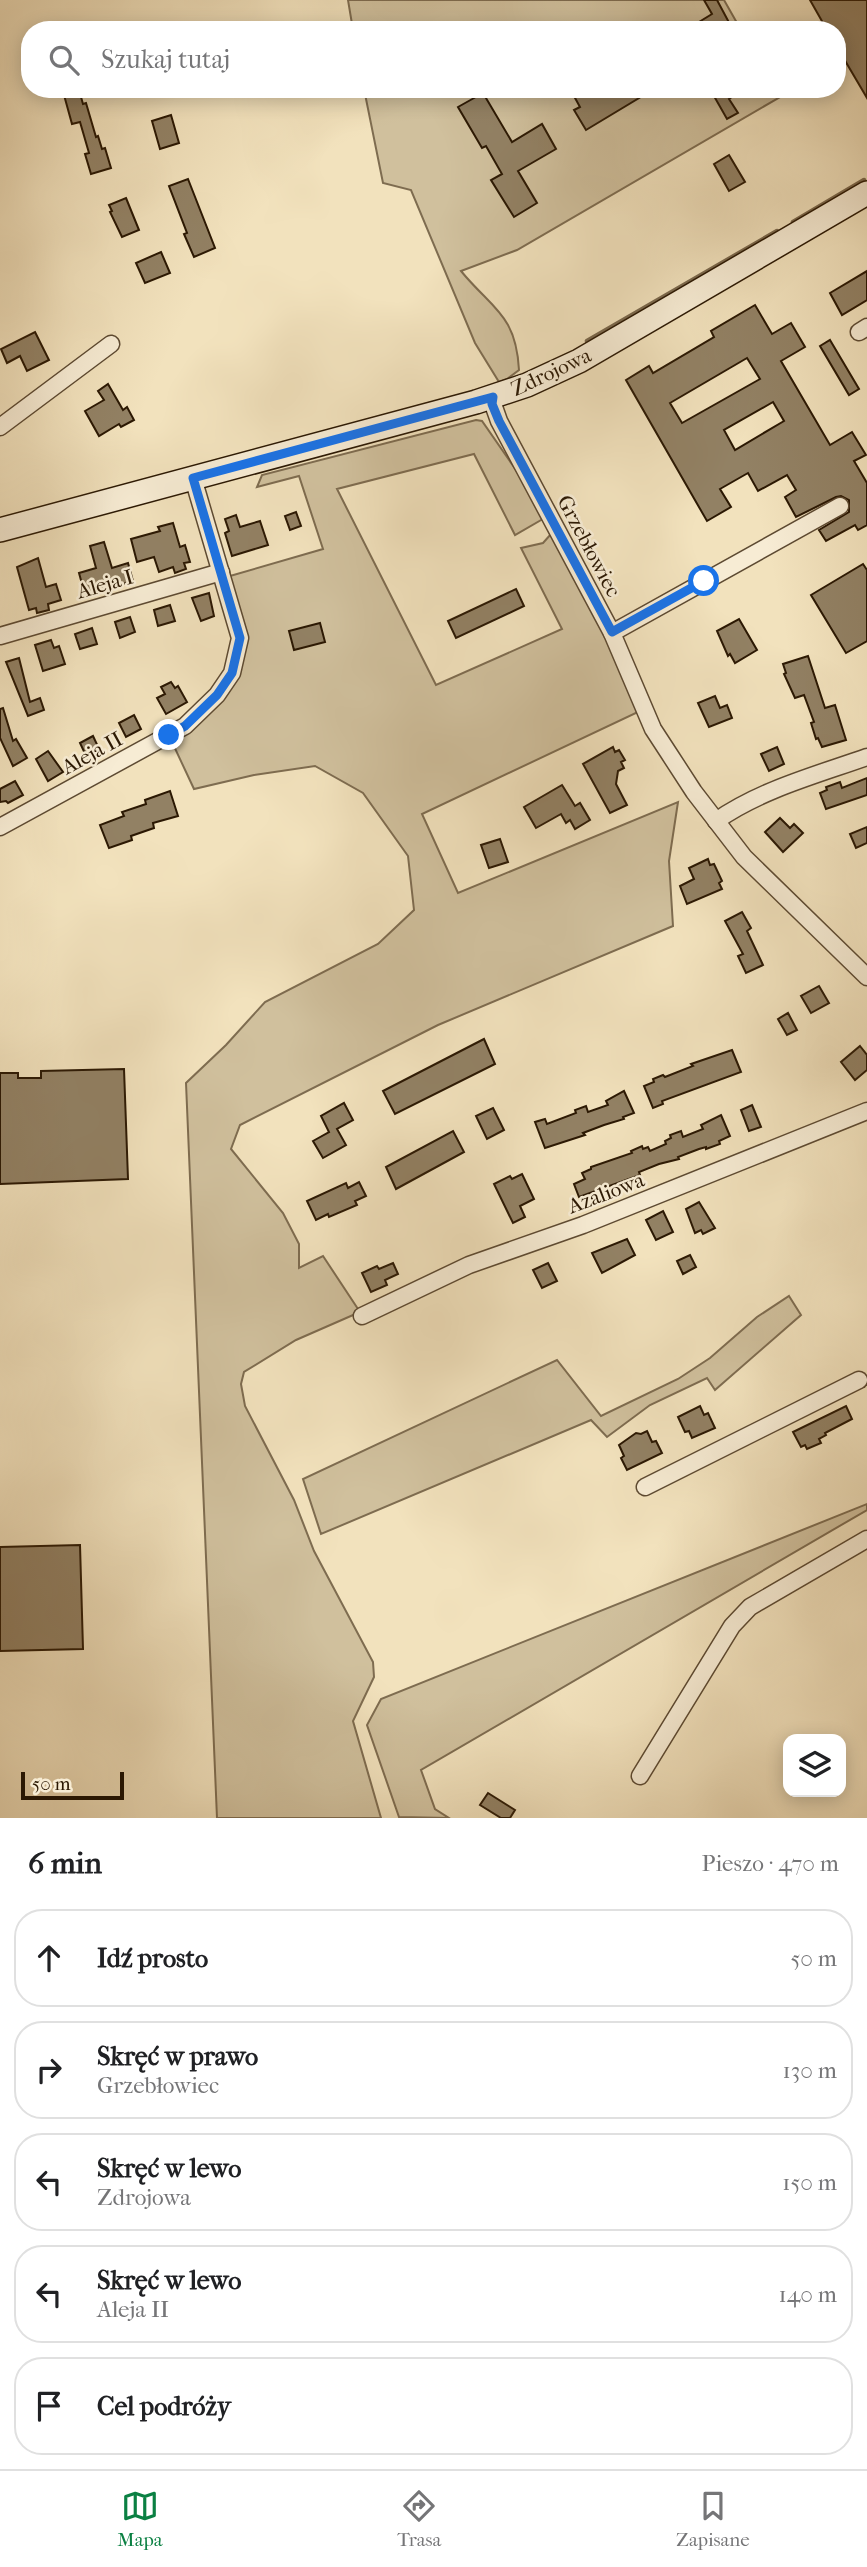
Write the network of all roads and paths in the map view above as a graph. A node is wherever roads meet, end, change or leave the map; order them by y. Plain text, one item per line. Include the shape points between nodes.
1 (867, 193) edge
2 (110, 344) dead end
3 (493, 397) junction
4 (0, 427) edge
5 (193, 478) junction
6 (840, 506) dead end
7 (0, 530) edge
8 (221, 572) junction
9 (612, 632) junction
10 (0, 636) edge
11 (867, 757) edge
12 (716, 821) junction
13 (0, 827) edge
14 (867, 977) edge
15 (867, 1111) edge
16 (362, 1316) dead end
17 (859, 1380) dead end
18 (645, 1487) dead end
19 (867, 1539) edge
20 (640, 1776) dead end

1 - 3 street, Zdrojowa via 579,361
2 - 4 street
3 - 5 street, Zdrojowa
3 - 9 street, Grzebłowiec via 499,421
5 - 7 street, Zdrojowa
5 - 8 street, Aleja II
6 - 9 street
8 - 10 street, Aleja I
8 - 13 street, Aleja II via 240,638 232,673 217,695 185,726
9 - 12 street, Grzebłowiec via 653,729
11 - 12 street via 770,793
12 - 14 street, Grzebłowiec via 744,857
15 - 16 street, Azaliowa via 583,1225 470,1265
17 - 18 street
19 - 20 street via 750,1607 732,1626

